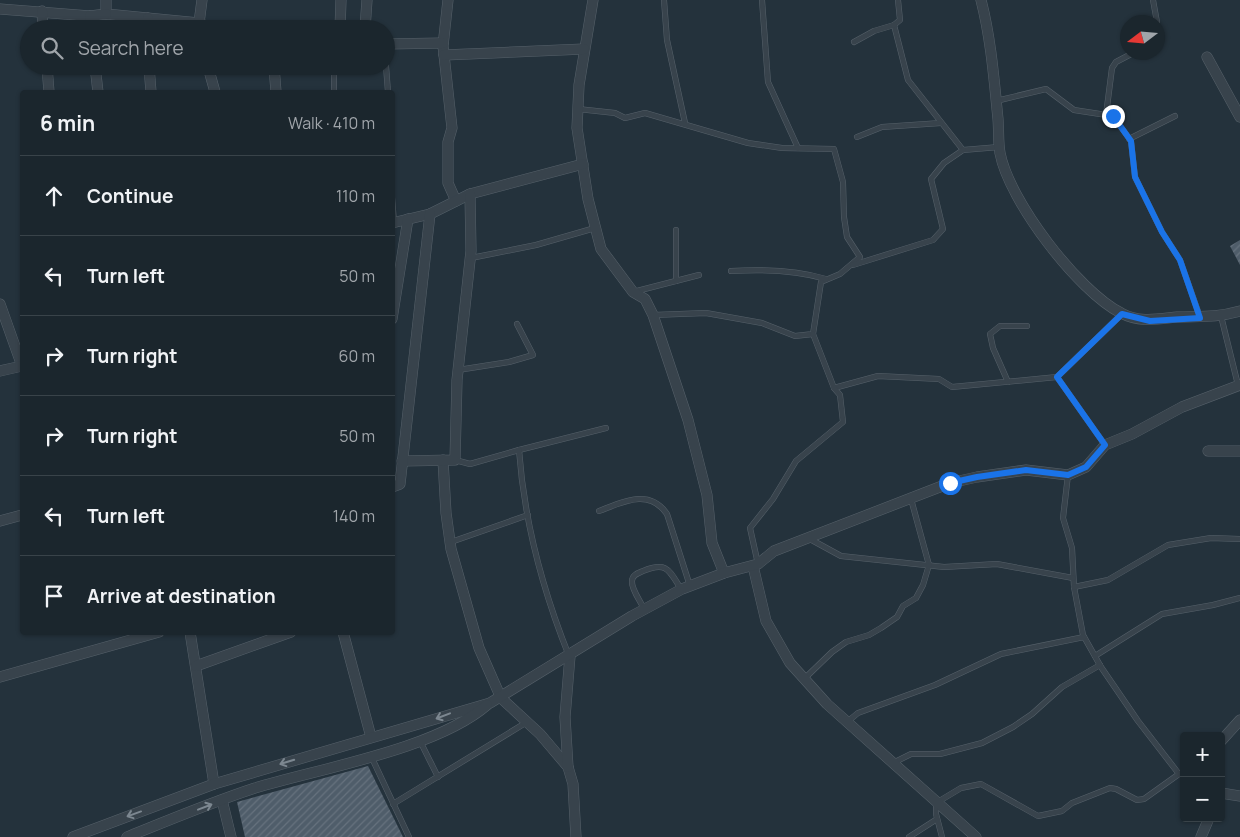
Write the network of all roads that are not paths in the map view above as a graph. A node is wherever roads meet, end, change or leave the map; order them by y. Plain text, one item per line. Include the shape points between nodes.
1 (106, 0) edge
2 (202, 0) edge
3 (341, 0) edge
4 (367, 0) edge
5 (448, 0) edge
6 (593, 0) edge
7 (664, 0) edge
8 (762, 0) edge
9 (898, 0) edge
10 (980, 0) edge
11 (1153, 0) edge
12 (0, 9) edge
13 (42, 11) junction
14 (106, 14) junction
15 (1156, 15) edge
16 (90, 16) junction
17 (148, 18) joint
18 (42, 20) edge
19 (90, 20) edge
20 (168, 20) edge
21 (199, 20) edge
22 (340, 20) edge
23 (366, 20) edge
24 (894, 24) junction
25 (854, 42) dead end
26 (443, 43) junction
27 (395, 44) edge
28 (584, 49) junction
29 (444, 55) junction
30 (1207, 57) dead end
31 (1120, 60) edge
32 (48, 75) edge
33 (96, 75) edge
34 (150, 75) edge
35 (210, 75) edge
36 (275, 75) edge
37 (334, 75) edge
38 (387, 75) edge
39 (49, 90) edge
40 (98, 90) edge
41 (151, 90) edge
42 (214, 90) edge
43 (276, 90) edge
44 (334, 90) edge
45 (388, 90) edge
46 (996, 101) junction
47 (578, 109) junction
48 (1106, 115) junction
49 (1175, 116) dead end
50 (1240, 117) edge
51 (685, 123) junction
52 (942, 123) junction
53 (857, 137) dead end
54 (1129, 139) junction
55 (1000, 147) junction
56 (798, 148) junction
57 (963, 150) junction
58 (583, 164) junction
59 (470, 194) junction
60 (456, 201) junction
61 (430, 214) junction
62 (408, 219) junction
63 (395, 222) edge
64 (596, 228) junction
65 (676, 230) dead end
66 (470, 258) junction
67 (850, 266) junction
68 (731, 271) dead end
69 (699, 276) dead end
70 (827, 280) junction
71 (676, 281) junction
72 (633, 292) junction
73 (395, 300) edge
74 (0, 304) edge
75 (1240, 311) edge
76 (1122, 314) junction
77 (653, 315) junction
78 (1222, 316) junction
79 (1200, 318) junction
80 (517, 324) dead end
81 (1027, 326) dead end
82 (813, 334) junction
83 (20, 360) edge
84 (20, 366) edge
85 (458, 370) junction
86 (0, 371) edge
87 (1057, 377) junction
88 (1008, 382) junction
89 (1239, 385) edge
90 (834, 388) junction
91 (606, 428) dead end
92 (1105, 445) junction
93 (519, 450) junction
94 (1208, 451) dead end
95 (1240, 451) edge
96 (443, 460) junction
97 (455, 460) junction
98 (402, 461) junction
99 (1068, 475) junction
100 (395, 486) edge
101 (911, 499) junction
102 (599, 510) dead end
103 (528, 515) junction
104 (20, 516) edge
105 (0, 521) edge
106 (808, 538) junction
107 (1240, 539) edge
108 (450, 543) junction
109 (756, 565) junction
110 (928, 565) junction
111 (724, 573) junction
112 (1073, 578) junction
113 (1074, 587) junction
114 (686, 588) junction
115 (1240, 598) edge
116 (644, 610) junction
117 (148, 635) edge
118 (191, 635) edge
119 (283, 635) edge
120 (344, 635) edge
121 (1084, 637) junction
122 (570, 656) junction
123 (1095, 656) junction
124 (1100, 665) junction
125 (196, 666) junction
126 (0, 677) edge
127 (804, 679) junction
128 (501, 698) junction
129 (490, 703) junction
130 (1240, 720) edge
131 (528, 722) junction
132 (846, 722) junction
133 (404, 728) junction
134 (371, 737) junction
135 (1225, 737) edge
136 (420, 741) junction
137 (408, 745) junction
138 (371, 756) junction
139 (892, 764) junction
140 (568, 768) junction
141 (1180, 773) edge
142 (1180, 775) edge
143 (438, 777) junction
144 (214, 784) junction
145 (1225, 793) edge
146 (1240, 796) edge
147 (222, 800) junction
148 (936, 802) junction
149 (393, 804) junction
150 (937, 819) junction
151 (1207, 822) edge
152 (73, 837) edge
153 (127, 837) edge
154 (231, 837) edge
155 (409, 837) edge
156 (574, 837) edge
157 (909, 837) edge
158 (942, 837) edge
159 (976, 837) edge
160 (1201, 837) edge

1 - 14 street
2 - 21 street
3 - 22 street
4 - 23 street
5 - 26 street
6 - 28 street
7 - 51 lane via 667,40
8 - 56 lane via 768,82
9 - 24 lane via 900,20
10 - 46 street via 989,33
11 - 15 lane
12 - 13 street
13 - 16 street
13 - 18 street
14 - 16 street
14 - 17 street
16 - 19 street
17 - 20 street
24 - 25 lane via 874,30
24 - 52 lane via 908,80
26 - 27 street
26 - 29 street
28 - 29 street
28 - 47 street
29 - 60 street via 452,128 448,142 448,183
30 - 50 street
31 - 48 lane via 1112,68
32 - 39 street
33 - 40 street
34 - 41 street
35 - 42 street
36 - 43 street
37 - 44 lane
38 - 45 lane
46 - 48 lane via 1046,89 1074,110
46 - 55 street
47 - 51 lane via 615,113 625,118 645,113
47 - 58 street via 577,128
48 - 54 lane via 1113,116
49 - 54 lane
51 - 56 lane via 748,143
52 - 53 lane via 882,127
52 - 57 lane
54 - 79 lane via 1135,177 1180,260
55 - 57 lane
55 - 76 street via 1007,177 1044,236 1069,268 1097,296
56 - 67 lane via 834,148 843,182 847,237 860,257
57 - 67 lane via 944,163 931,179 943,229 933,240
58 - 59 street
58 - 64 street
59 - 60 street
59 - 66 street
60 - 61 street
61 - 62 street
61 - 98 street
62 - 63 street
62 - 73 street
64 - 66 lane via 536,245
64 - 72 street via 601,249
65 - 71 lane
66 - 85 street
67 - 70 lane
68 - 70 lane via 802,272
69 - 71 lane
70 - 82 lane via 821,282
71 - 72 lane
72 - 77 street via 645,299
74 - 83 street
75 - 78 street
76 - 79 street via 1150,321
76 - 87 lane
77 - 82 lane via 706,313 762,323 795,336
77 - 111 street via 688,420 707,495 712,542
78 - 79 street
78 - 89 lane
80 - 85 lane via 533,355
81 - 88 lane via 1000,326 990,334
82 - 90 lane
84 - 86 street
85 - 97 street
87 - 88 lane
87 - 92 lane
88 - 90 lane via 952,387 939,379 878,376
89 - 92 street via 1182,407
90 - 109 lane via 840,395 843,422 796,461 773,499 750,528
91 - 93 lane
92 - 99 street via 1086,467
93 - 97 lane via 470,464
93 - 103 lane via 522,490
94 - 95 street
96 - 97 street
96 - 98 street
96 - 108 street
98 - 100 street via 400,484
99 - 101 street via 1026,470 977,477 950,483
99 - 112 lane via 1063,518 1072,548
101 - 106 street
101 - 110 lane
102 - 114 lane via 636,498 652,501 663,508
103 - 108 lane
103 - 122 lane via 552,614
104 - 105 street
106 - 109 street via 774,551
106 - 110 lane via 842,556
107 - 113 lane via 1211,538 1168,546 1108,580
108 - 128 street via 479,648
109 - 111 street
109 - 127 street via 766,621 790,663
110 - 112 lane via 997,564
110 - 127 lane via 916,598 902,606 897,617 869,635 846,642 819,662
111 - 114 street
112 - 113 lane
113 - 121 lane
114 - 116 street
114 - 116 lane via 662,566 635,574 633,585
115 - 123 lane via 1162,614
116 - 122 street
117 - 126 street
118 - 125 street
119 - 125 street
120 - 134 street
121 - 123 lane
121 - 132 lane via 993,657 935,685 858,713
122 - 128 street
122 - 140 street via 566,717
123 - 124 lane
124 - 139 lane via 1062,687 1013,727 982,743 940,754 911,754
124 - 141 lane via 1138,721
125 - 144 street
127 - 132 street
128 - 129 street
128 - 131 street
129 -> 133 street
129 - 136 street via 472,718
130 - 135 street
131 - 140 street
131 - 143 lane
132 - 139 street
133 - 134 street
133 - 137 street
134 -> 144 street
136 - 137 street
136 - 143 lane
137 - 138 street
138 - 147 street
138 - 149 lane
139 - 148 street
140 - 156 street via 573,784
142 - 148 lane via 1144,799 1137,800 1110,788 1072,803 1062,811 1038,816 981,784 961,788
143 - 149 lane
144 -> 152 street
145 - 146 street
153 -> 147 street
147 - 154 street
148 - 150 lane
148 - 159 street
149 - 155 lane
150 - 157 lane
150 - 158 lane
151 - 160 street

